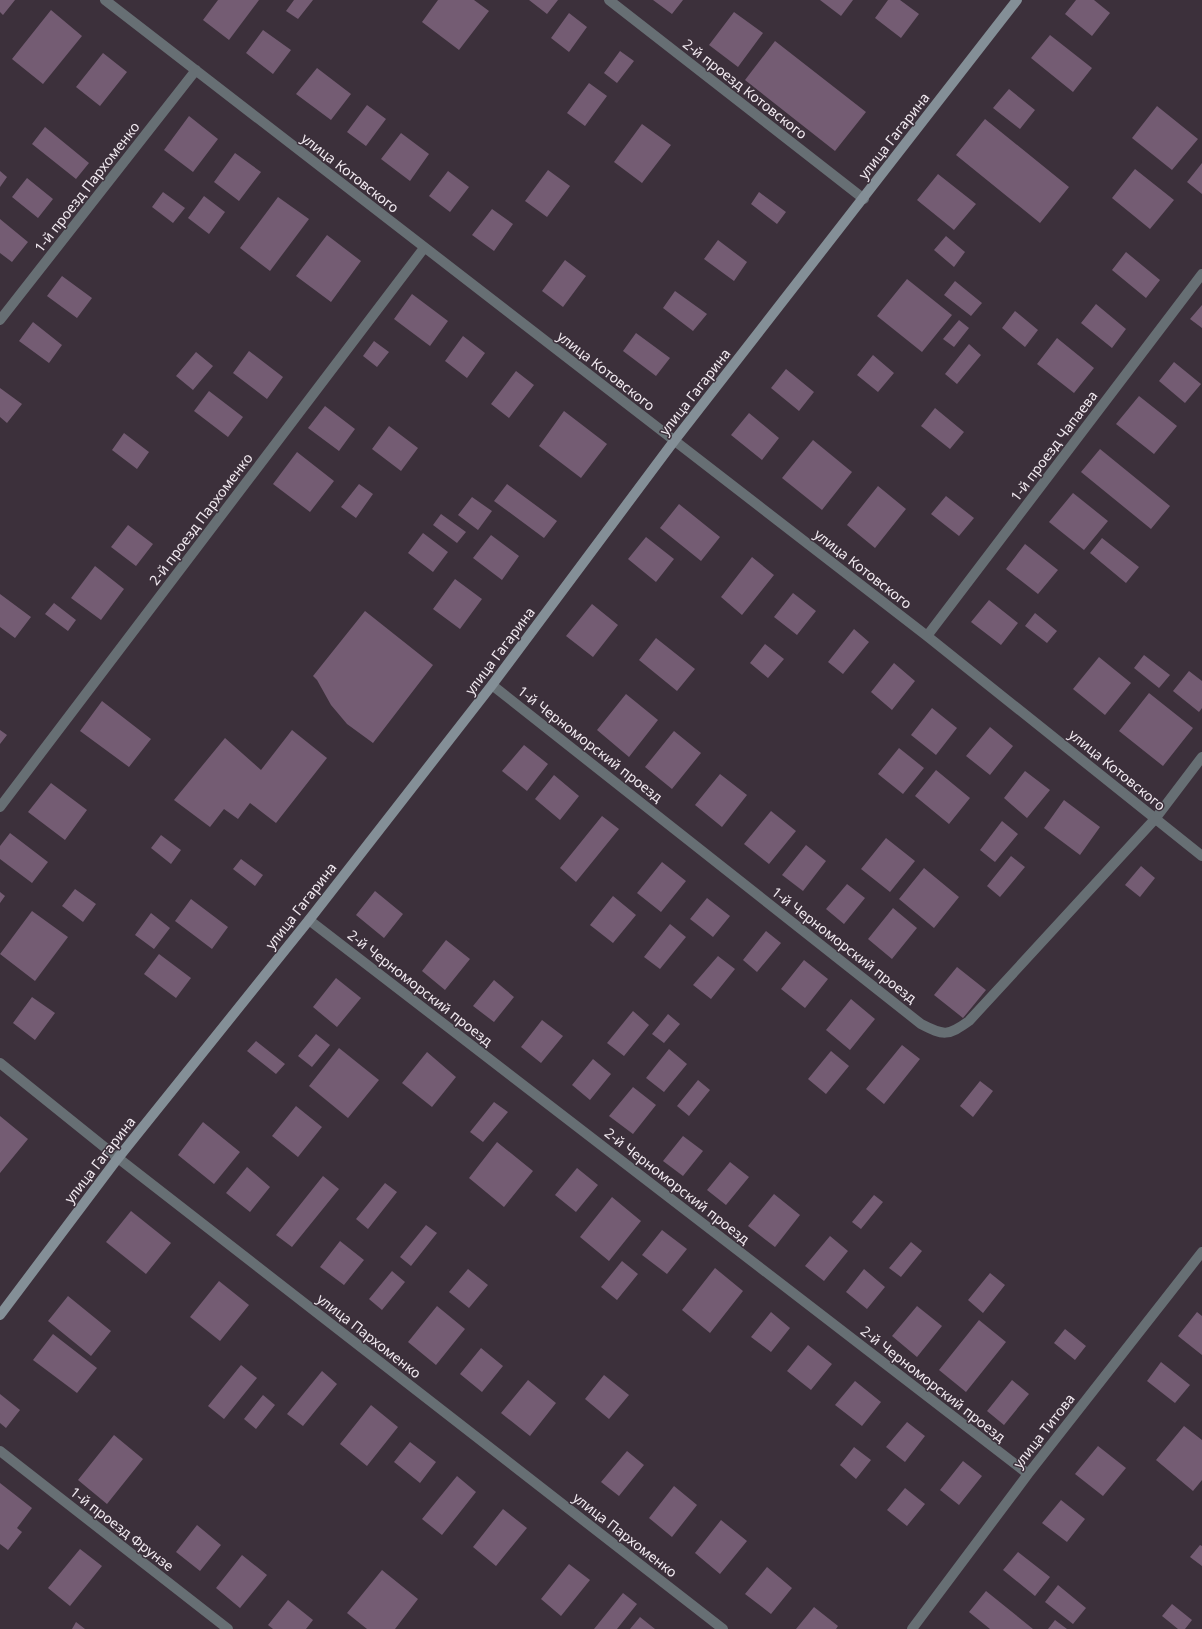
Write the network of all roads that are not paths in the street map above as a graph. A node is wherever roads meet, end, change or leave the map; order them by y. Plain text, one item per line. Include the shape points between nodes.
1 (105, 0) edge
2 (609, 0) edge
3 (1017, 0) edge
4 (196, 70) junction
5 (864, 199) junction
6 (424, 248) junction
7 (1202, 274) edge
8 (0, 320) edge
9 (674, 441) junction
10 (927, 636) junction
11 (492, 685) junction
12 (1202, 757) edge
13 (0, 807) edge
14 (1155, 819) junction
15 (1202, 856) edge
16 (309, 920) junction
17 (0, 1063) edge
18 (118, 1158) junction
19 (1202, 1252) edge
20 (0, 1314) edge
21 (0, 1451) edge
22 (1028, 1474) junction
23 (228, 1629) edge
24 (723, 1629) edge
25 (912, 1629) edge

1 - 4 street, улица Котовского
2 - 5 street, 2-й проезд Котовского
3 - 5 street, улица Гагарина
4 - 6 street, улица Котовского
4 - 8 street, 1-й проезд Пархоменко
5 - 9 street, улица Гагарина
6 - 9 street, улица Котовского
6 - 13 street, 2-й проезд Пархоменко
7 - 10 street, 1-й проезд Чапаева
9 - 10 street, улица Котовского
9 - 11 street, улица Гагарина
10 - 14 street, улица Котовского
11 - 14 street, 1-й Черноморский проезд via 921,1024 938,1032 954,1032 969,1021
11 - 16 street, улица Гагарина
12 - 14 street, 1-й Черноморский проезд
14 - 15 street, улица Котовского
16 - 18 street, улица Гагарина
16 - 22 street, 2-й Черноморский проезд
17 - 18 street, улица Пархоменко
18 - 20 street, улица Гагарина
18 - 24 street, улица Пархоменко
19 - 22 street, улица Титова
21 - 23 street, 1-й проезд Фрунзе
22 - 25 street, улица Титова

